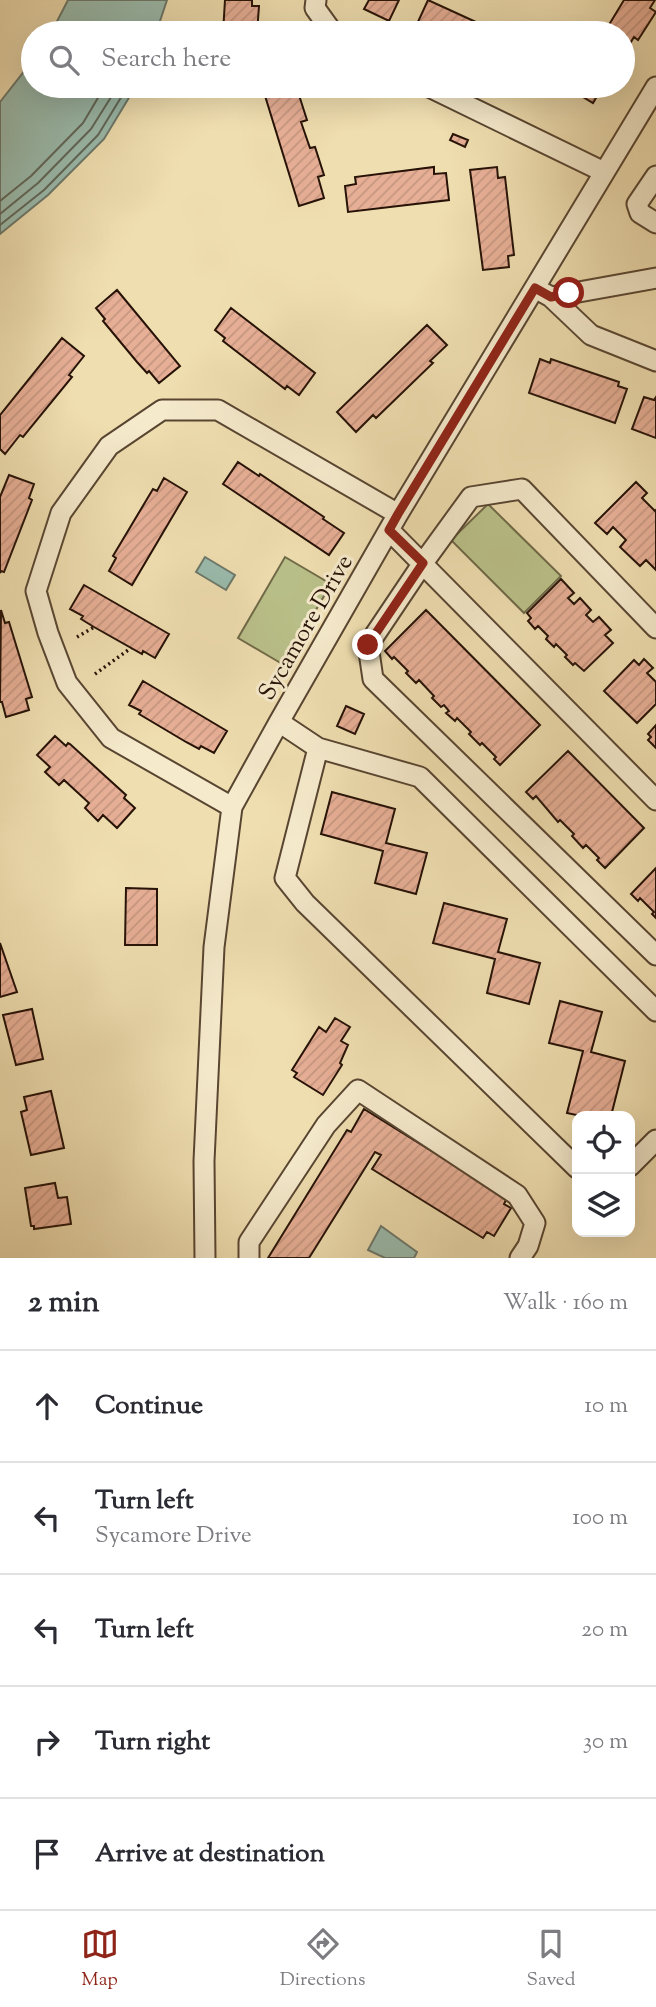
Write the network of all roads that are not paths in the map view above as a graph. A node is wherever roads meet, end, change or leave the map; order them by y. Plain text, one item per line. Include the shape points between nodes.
1 (316, 0) edge
2 (324, 21) edge
3 (656, 86) edge
4 (452, 98) edge
5 (604, 172) junction
6 (656, 176) edge
7 (656, 223) edge
8 (656, 278) edge
9 (543, 292) junction
10 (656, 361) edge
11 (393, 522) junction
12 (423, 563) junction
13 (656, 628) edge
14 (278, 722) junction
15 (318, 748) junction
16 (656, 800) edge
17 (232, 807) junction
18 (656, 954) edge
19 (656, 1011) edge
20 (656, 1140) edge
21 (635, 1161) edge
22 (572, 1163) edge
23 (529, 1254) edge
24 (205, 1258) edge
25 (249, 1258) edge

1 - 2 street via 315,8
3 - 5 street, Sycamore Drive
4 - 5 street
5 - 9 street, Sycamore Drive
6 - 7 street via 637,204 640,213
8 - 9 street
9 - 10 street via 591,335
9 - 11 street, Sycamore Drive
11 - 12 street
11 - 14 street, Sycamore Drive
11 - 17 street via 218,410 162,410 109,446 61,513 36,591 67,683 111,738
12 - 13 street via 471,497 522,489
12 - 16 street
12 - 18 street via 368,645 373,678
14 - 15 street
14 - 17 street, Sycamore Drive
15 - 19 street via 420,777
15 - 22 street via 285,878 305,904
17 - 24 street, Sycamore Drive via 214,947 204,1161
20 - 21 street
23 - 25 street via 535,1223 517,1195 358,1090 326,1125 249,1242

